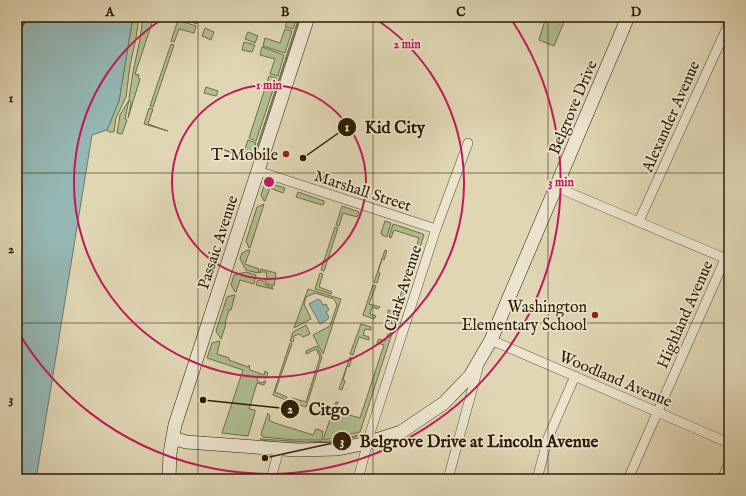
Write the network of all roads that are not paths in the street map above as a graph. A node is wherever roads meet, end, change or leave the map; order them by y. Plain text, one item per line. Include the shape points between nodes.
1 (308, 17) edge
2 (628, 17) edge
3 (722, 17) edge
4 (729, 22) edge
5 (468, 143) dead end
6 (258, 171) junction
7 (556, 187) junction
8 (638, 222) junction
9 (436, 229) junction
10 (728, 256) edge
11 (491, 340) junction
12 (482, 356) junction
13 (575, 376) junction
14 (657, 412) junction
15 (173, 438) junction
16 (367, 443) junction
17 (729, 443) edge
18 (279, 449) junction
19 (729, 463) edge
20 (170, 479) edge
21 (271, 479) edge
22 (358, 479) edge
23 (448, 479) edge
24 (537, 479) edge
25 (628, 479) edge
26 (722, 479) edge

1 - 6 street, Passaic Avenue
2 - 7 street, Belgrove Drive
3 - 4 street
4 - 8 street, Alexander Avenue
5 - 9 street, Clark Avenue
6 - 9 street, Marshall Street
6 - 15 street, Passaic Avenue
7 - 8 street
7 - 11 street, Belgrove Drive
8 - 10 street
9 - 16 street, Clark Avenue
10 - 14 street, Highland Avenue
11 - 12 street, Belgrove Drive
11 - 13 street, Woodland Avenue
12 - 16 street, Belgrove Drive via 470,376 444,404 400,432
12 - 23 street
13 - 14 street, Woodland Avenue
13 - 24 street via 548,438
14 - 17 street, Woodland Avenue
14 - 25 street, Highland Avenue
15 - 18 street, Belgrove Drive via 186,442
15 - 20 street, Passaic Avenue
16 - 18 street, Belgrove Drive via 338,449
16 - 22 street, Clark Avenue
18 - 21 street
19 - 26 street

